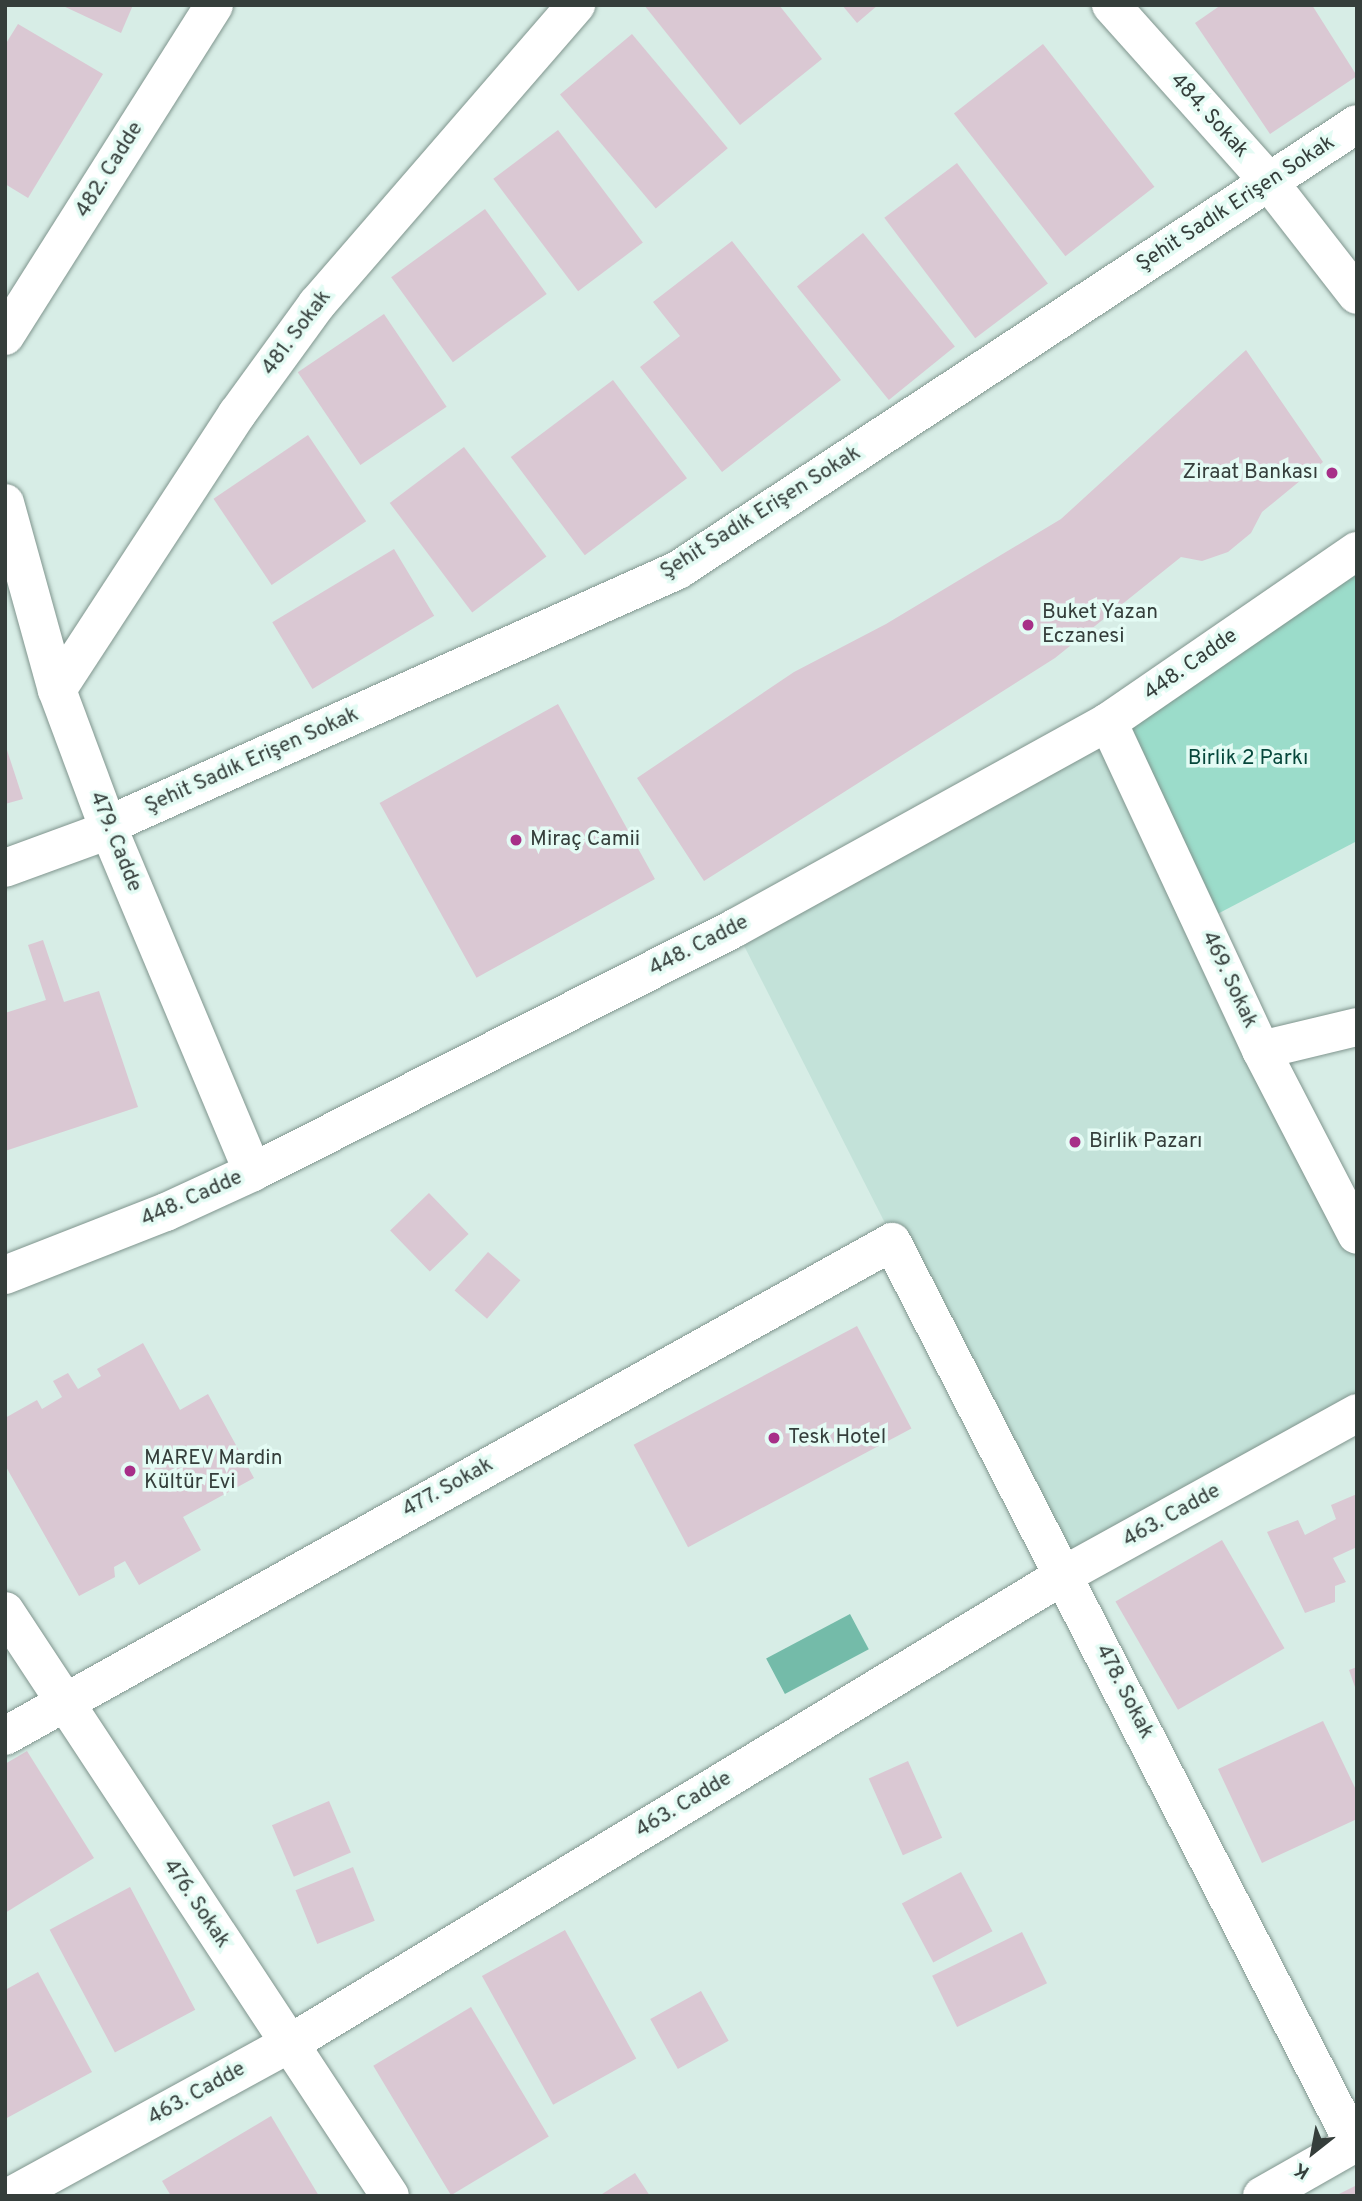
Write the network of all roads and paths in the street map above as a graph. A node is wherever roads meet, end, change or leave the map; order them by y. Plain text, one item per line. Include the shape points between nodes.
1 (214, 5) edge
2 (576, 5) edge
3 (1111, 5) edge
4 (1357, 124) edge
5 (1269, 183) junction
6 (1357, 295) edge
7 (5, 336) edge
8 (5, 503) edge
9 (1357, 551) edge
10 (57, 690) junction
11 (1108, 722) junction
12 (109, 830) junction
13 (5, 868) edge
14 (1357, 1027) edge
15 (1261, 1050) junction
16 (253, 1172) junction
17 (1357, 1235) edge
18 (892, 1242) joint
19 (5, 1275) edge
20 (1357, 1413) edge
21 (1064, 1575) junction
22 (5, 1611) edge
23 (63, 1703) junction
24 (5, 1736) edge
25 (289, 2044) junction
26 (1355, 2143) edge
27 (11, 2196) edge
28 (390, 2196) edge
29 (1262, 2196) edge

1 - 7 street, 482. Cadde
2 - 10 street, 481. Sokak via 317,304 237,414
3 - 5 street, 484. Sokak
4 - 5 street, Şehit Sadık Erişen Sokak
5 - 6 street, 484. Sokak
5 - 12 street, Şehit Sadık Erişen Sokak via 678,570 115,822
8 - 10 street, 479. Cadde
9 - 11 street, 448. Cadde
10 - 12 street, 479. Cadde
11 - 15 street, 469. Sokak
11 - 16 street, 448. Cadde via 735,928
12 - 13 street, Şehit Sadık Erişen Sokak
12 - 16 street, 479. Cadde
14 - 15 street
15 - 17 street, 469. Sokak
16 - 19 street, 448. Cadde via 166,1212
18 - 21 street, 478. Sokak
18 - 23 street, 477. Sokak
20 - 21 street, 463. Cadde
21 - 25 street, 463. Cadde
21 - 26 street, 478. Sokak
22 - 23 street, 476. Sokak
23 - 24 street, 477. Sokak
23 - 25 street, 476. Sokak
25 - 27 street, 463. Cadde
25 - 28 street, 476. Sokak
26 - 29 street

